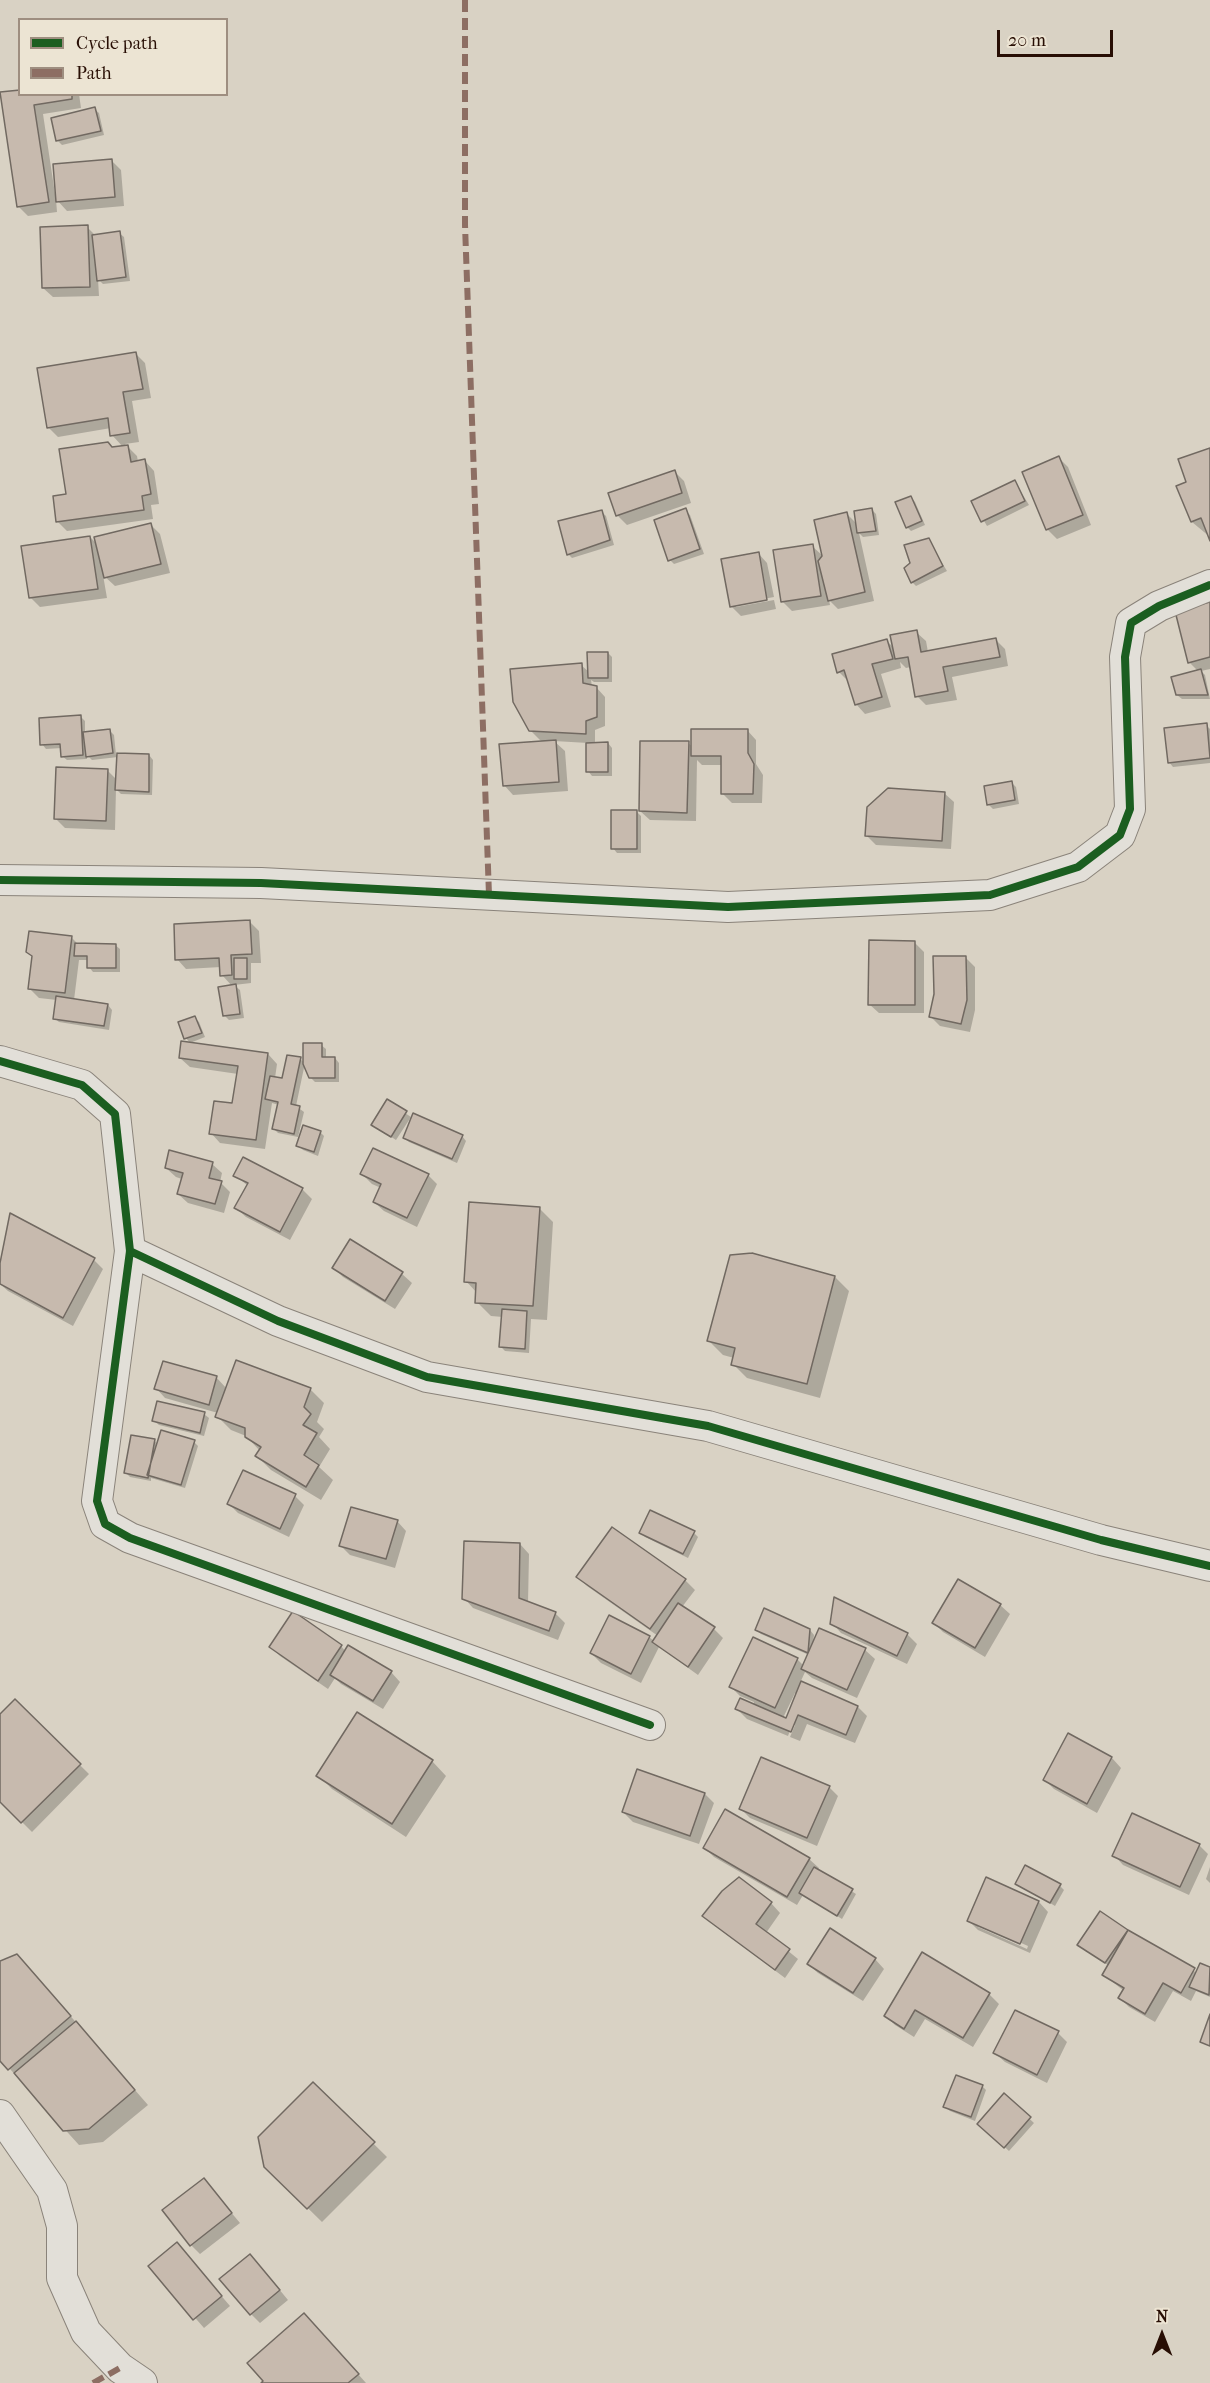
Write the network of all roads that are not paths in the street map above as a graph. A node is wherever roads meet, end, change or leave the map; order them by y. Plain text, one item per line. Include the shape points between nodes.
1 (1210, 585) edge
2 (0, 880) edge
3 (0, 1061) edge
4 (130, 1251) junction
5 (1210, 1566) edge
6 (650, 1725) dead end
7 (0, 2115) edge
8 (142, 2383) edge

1 - 2 street via 1159,606 1131,623 1125,657 1130,809 1120,835 1078,867 990,895 728,907 261,883
3 - 4 street via 82,1085 115,1114
4 - 5 street via 278,1321 427,1377 708,1426 1101,1540
4 - 6 street via 97,1501 105,1524 130,1538
7 - 8 street via 52,2190 62,2226 62,2278 86,2332 120,2368

